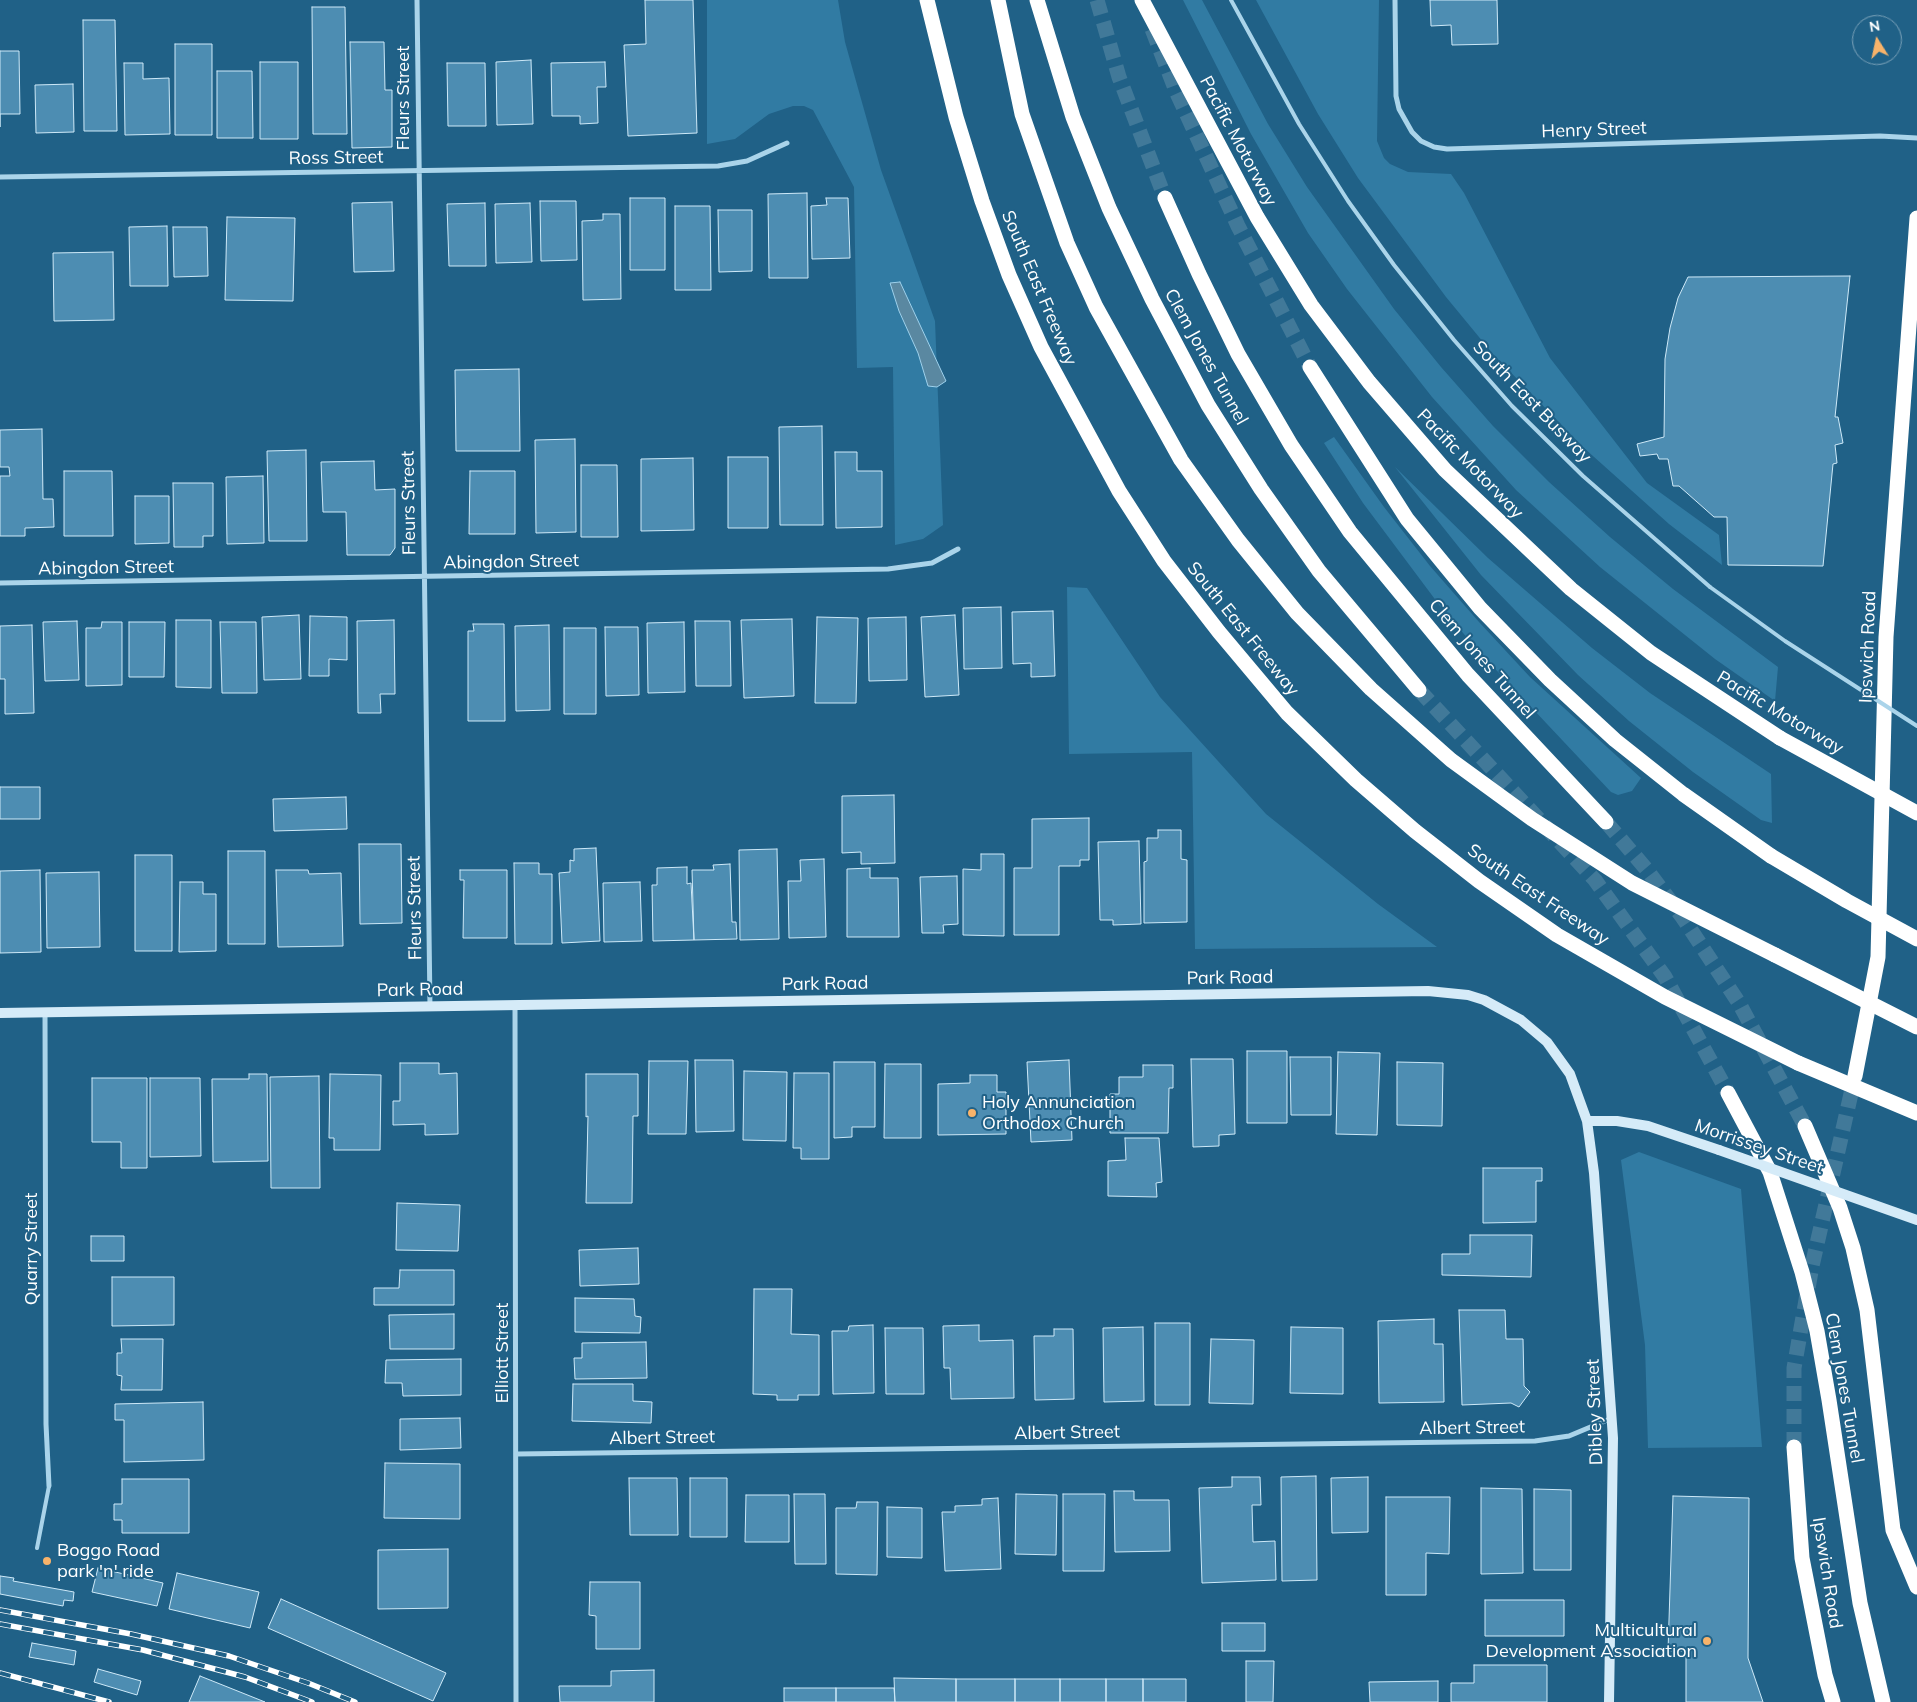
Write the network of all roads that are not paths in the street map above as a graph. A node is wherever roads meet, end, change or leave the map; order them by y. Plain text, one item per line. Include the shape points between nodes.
1 (417, 0) edge
2 (927, 0) edge
3 (998, 0) edge
4 (1037, 0) edge
5 (1142, 0) edge
6 (1231, 0) edge
7 (1395, 0) edge
8 (1917, 138) edge
9 (787, 143) dead end
10 (418, 170) junction
11 (0, 177) edge
12 (1165, 198) tunnel mouth
13 (1917, 218) edge
14 (1310, 367) tunnel mouth
15 (958, 549) dead end
16 (424, 577) junction
17 (0, 583) edge
18 (1418, 690) tunnel mouth
19 (1917, 726) edge
20 (1917, 813) edge
21 (1606, 822) tunnel mouth
22 (1917, 939) edge
23 (515, 1005) junction
24 (430, 1006) junction
25 (0, 1012) edge
26 (45, 1012) junction
27 (1917, 1027) edge
28 (1855, 1076) tunnel mouth
29 (1728, 1093) tunnel mouth
30 (1917, 1113) edge
31 (1587, 1121) junction
32 (1805, 1126) tunnel mouth
33 (1917, 1220) edge
34 (1613, 1418) junction
35 (1794, 1447) tunnel mouth
36 (517, 1454) junction
37 (49, 1486) joint
38 (37, 1548) dead end
39 (1917, 1587) edge
40 (516, 1702) edge
41 (1609, 1702) edge
42 (1833, 1702) edge
43 (1883, 1702) edge

1 - 10 street, Fleurs Street
2 - 30 highway, South East Freeway, bridge via 956,117 982,201 1041,347 1119,491 1164,560 1218,632 1287,713 1415,831 1479,881 1557,935 1656,992 1798,1063
3 - 27 highway, bridge via 1022,114 1067,243 1096,307 1180,460 1238,540 1297,613 1371,689 1451,760 1532,819 1632,883
4 - 18 highway, Clem Jones Tunnel via 1073,117 1109,208 1208,405 1261,489 1319,571
5 - 20 highway, Pacific Motorway, bridge via 1257,217 1311,304 1369,382 1433,455 1502,526 1571,589 1651,653 1780,738
6 - 19 lane, South East Busway, bridge via 1299,124 1348,201 1394,265 1512,406 1583,476 1710,587 1785,641
7 - 8 street, Henry Street via 1396,96 1399,109 1412,132 1434,147 1880,136
9 - 10 street, Ross Street via 747,162 718,166
10 - 11 street, Ross Street
10 - 16 street, Fleurs Street
12 - 21 highway, Clem Jones Tunnel via 1238,354 1291,445 1350,532 1468,675
13 - 28 highway, Ipswich Road via 1886,637 1878,957
14 - 22 highway, bridge via 1407,519 1480,608 1550,680 1615,740 1683,794 1771,856
15 - 16 street, Abingdon Street via 932,563 888,569
16 - 17 street, Abingdon Street
16 - 24 street, Fleurs Street
23 - 24 street, Park Road
23 - 31 street, Park Road via 1450,993 1468,995 1497,1006 1521,1020 1547,1042 1570,1074
23 - 36 street, Elliott Street
24 - 26 street, Park Road
25 - 26 street, Park Road
26 - 37 street, Quarry Street
29 - 43 highway, Clem Jones Tunnel via 1770,1172 1802,1272 1817,1331 1860,1603
31 - 33 street, Morrissey Street, bridge via 1648,1126
31 - 34 street, Dibley Street
32 - 39 highway, Clem Jones Tunnel via 1840,1208 1853,1248 1868,1320 1893,1530
34 - 36 street, Albert Street via 1569,1436 1535,1441
34 - 41 street, Dibley Street
35 - 42 highway, Ipswich Road via 1802,1558
36 - 40 street, Elliott Street
37 - 38 lane

